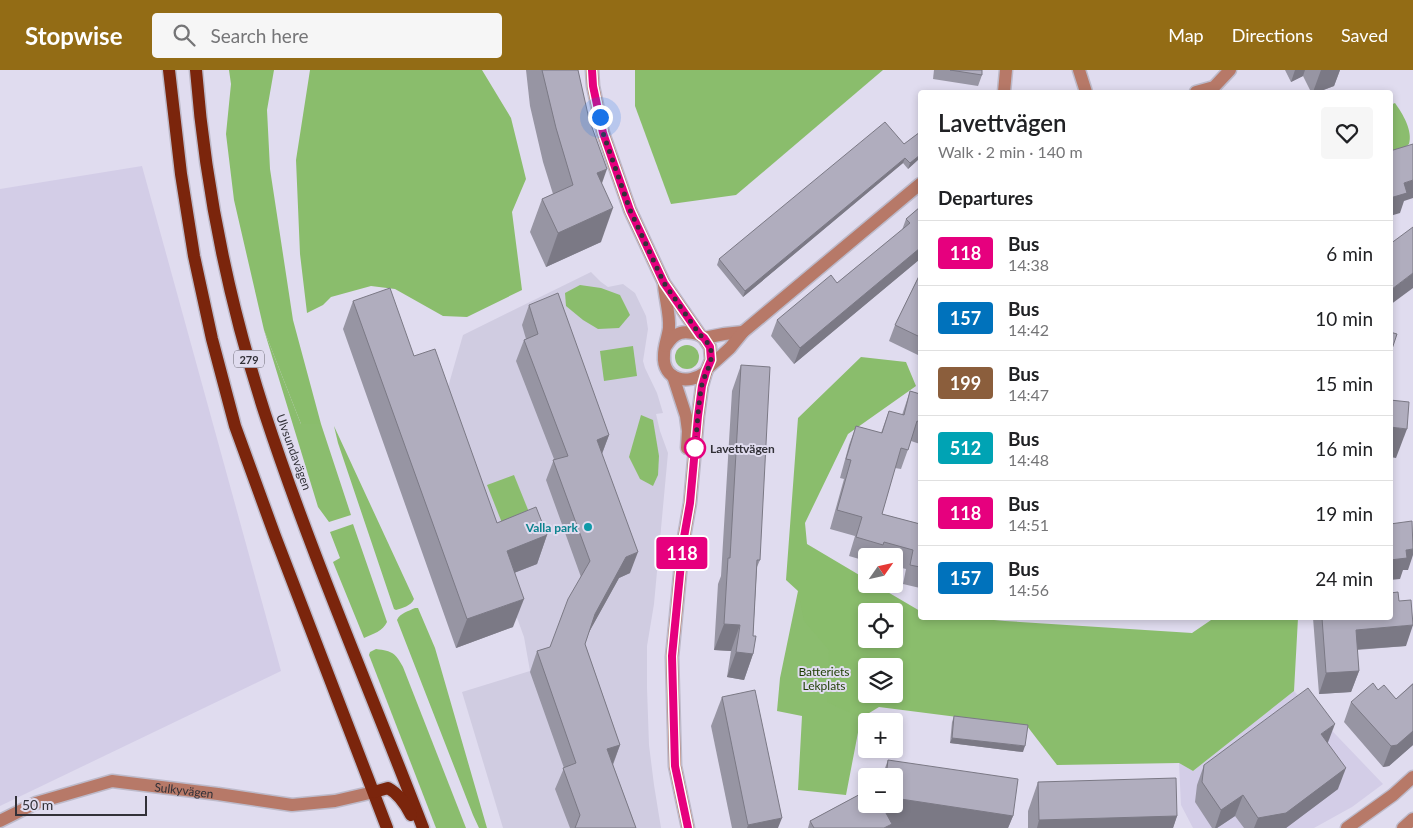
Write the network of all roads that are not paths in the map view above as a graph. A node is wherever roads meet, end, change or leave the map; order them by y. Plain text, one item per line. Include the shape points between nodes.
1 (169, 70) edge
2 (196, 70) edge
3 (592, 70) edge
4 (1006, 70) edge
5 (1079, 70) edge
6 (1230, 70) edge
7 (1004, 90) edge
8 (1085, 90) edge
9 (1203, 90) edge
10 (918, 186) edge
11 (664, 283) junction
12 (743, 332) junction
13 (702, 337) junction
14 (665, 346) junction
15 (707, 370) junction
16 (673, 376) junction
17 (683, 543) junction
18 (1413, 776) edge
19 (374, 792) junction
20 (1413, 820) edge
21 (0, 821) edge
22 (387, 828) edge
23 (418, 828) edge
24 (423, 828) edge
25 (688, 828) edge
26 (1347, 828) edge
27 (1403, 828) edge

1 - 19 main road, 279 via 194,256 235,426
2 - 24 main road, Ulvsundavägen / 279 via 200,121 216,223 240,328 265,413 347,638
3 - 11 street via 603,133 630,210
4 - 7 street
5 - 8 street
6 - 9 street via 1214,87
10 - 12 street
11 - 13 street
11 - 14 street via 669,328
12 - 13 street
12 - 15 street
13 - 14 street via 690,332 682,333 670,339
13 - 15 street via 711,351
14 - 16 street via 665,364
15 - 16 street via 691,380
15 - 17 street via 702,386
16 - 17 street via 688,431
17 - 25 street via 672,656 675,766
18 - 26 street
19 - 21 street, Sulkyvägen via 292,806 112,782 36,803
19 - 22 main road, 279
19 - 23 main road via 388,788 396,793
20 - 27 street

